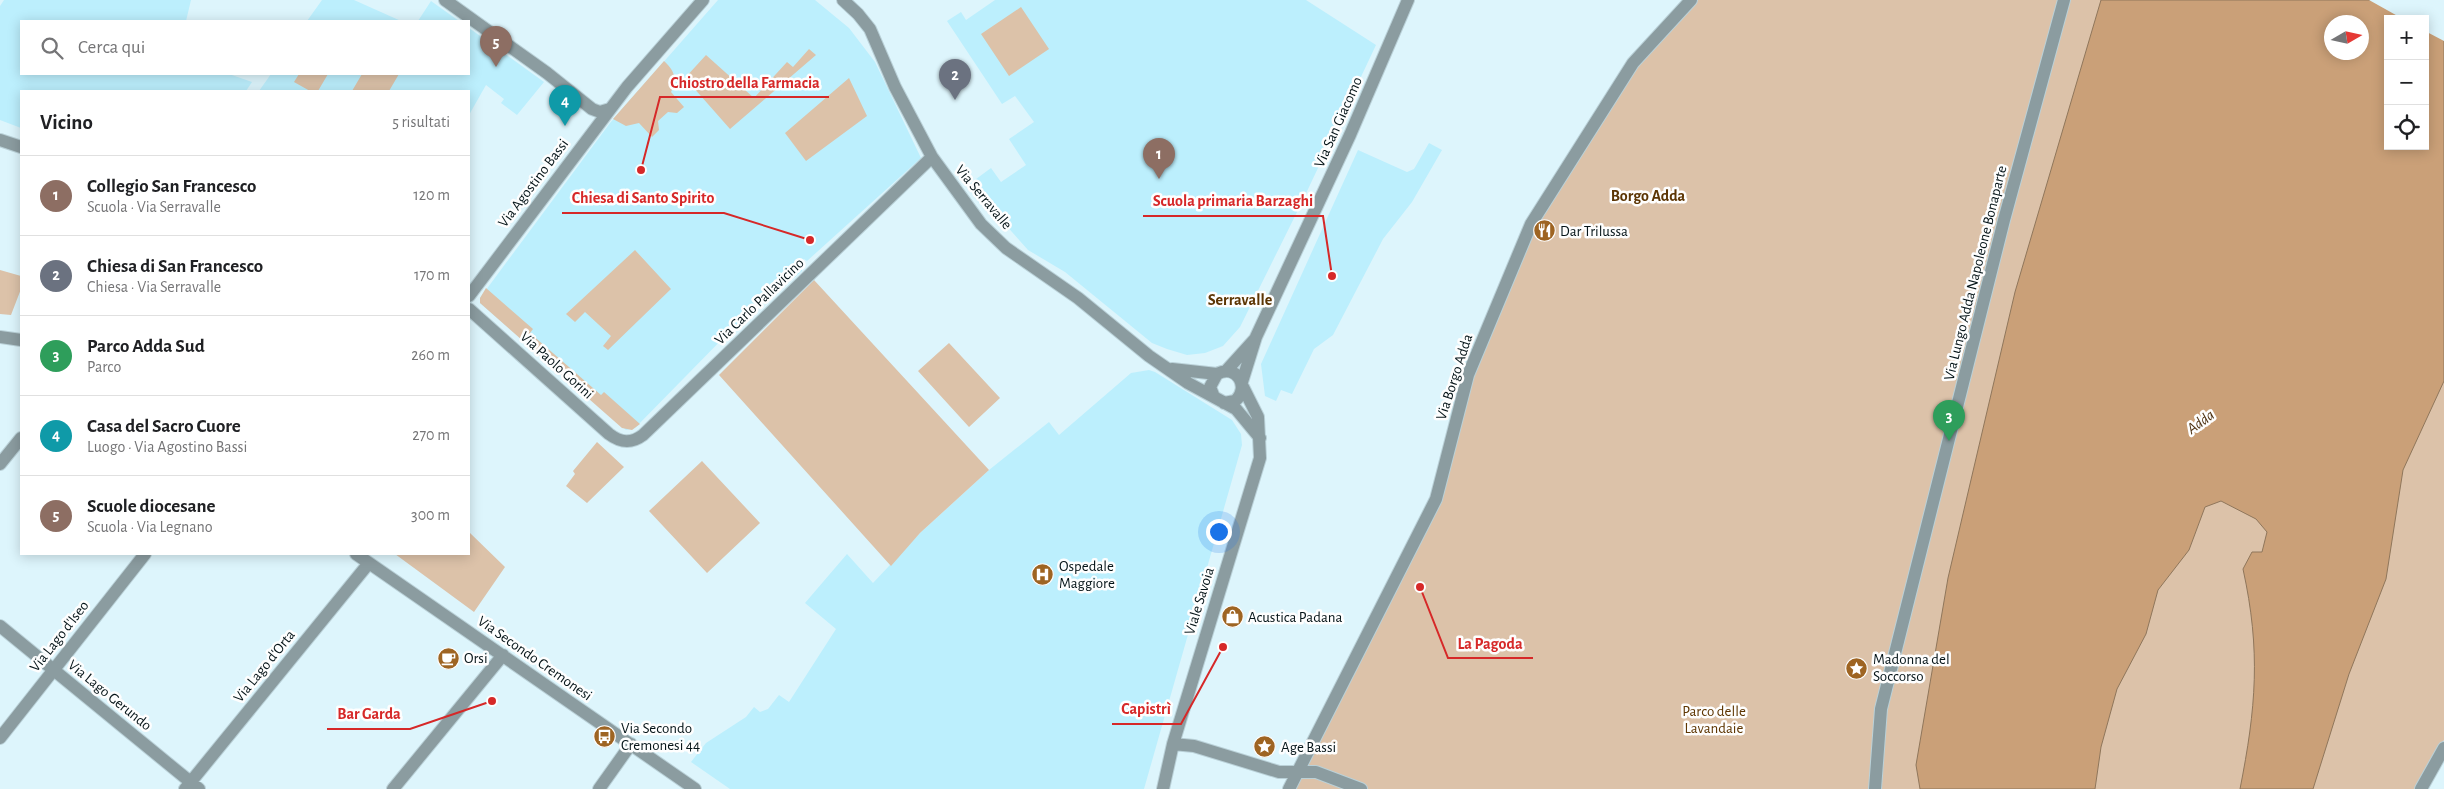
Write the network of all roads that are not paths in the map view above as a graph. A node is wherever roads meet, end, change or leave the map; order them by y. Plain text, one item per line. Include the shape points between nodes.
1 (445, 0) edge
2 (703, 0) edge
3 (843, 0) edge
4 (1408, 0) edge
5 (1691, 0) edge
6 (2064, 0) edge
7 (610, 109) junction
8 (0, 140) edge
9 (20, 147) edge
10 (932, 157) junction
11 (470, 295) edge
12 (470, 310) edge
13 (0, 337) edge
14 (1256, 337) junction
15 (20, 340) edge
16 (1169, 369) junction
17 (1222, 372) junction
18 (1242, 384) junction
19 (1219, 400) junction
20 (1260, 438) junction
21 (20, 439) edge
22 (626, 442) joint
23 (0, 464) edge
24 (144, 555) edge
25 (357, 555) edge
26 (369, 563) junction
27 (0, 626) edge
28 (504, 656) junction
29 (53, 670) junction
30 (0, 738) edge
31 (631, 744) junction
32 (1173, 744) junction
33 (2444, 748) edge
34 (1298, 772) junction
35 (192, 787) edge
36 (393, 789) edge
37 (599, 789) edge
38 (695, 789) edge
39 (1163, 789) edge
40 (1289, 789) edge
41 (1361, 789) edge
42 (1875, 789) edge
43 (2421, 789) edge

1 - 7 street via 592,109 600,112
2 - 7 street, Via Agostino Bassi
3 - 10 street, Via Serravalle via 862,18 875,38 895,87
4 - 14 street, Via San Giacomo via 1344,148
5 - 34 street, Via Borgo Adda via 1633,63 1531,224 1468,374 1436,499
6 - 42 street, Via Lungo Adda Napoleone Bonaparte via 2004,220 1881,709
7 - 11 street, Via Agostino Bassi
8 - 9 street
10 - 16 street, Via Serravalle via 966,206 996,239
10 - 22 street, Via Carlo Pallavicino via 644,435
12 - 22 street, Via Paolo Gorini via 609,434
13 - 15 street
14 - 17 street, Via San Giacomo
14 - 18 street, Via San Giacomo
16 - 17 street, Via Serravalle
16 - 19 street, Via Serravalle
17 - 18 street via 1236,374
17 - 19 street via 1210,388
18 - 19 street via 1242,393 1235,401
18 - 20 street, Viale Savoia via 1256,410
19 - 20 street via 1244,417
20 - 32 street, Viale Savoia via 1260,458
21 - 23 street
24 - 29 street, Via Lago d'Iseo
25 - 26 street, Via Secondo Cremonesi
26 - 28 street, Via Secondo Cremonesi
26 - 35 street, Via Lago d'Orta
27 - 29 street, Via Lago Gerundo
28 - 31 street, Via Secondo Cremonesi
28 - 36 street
29 - 30 street, Via Lago d'Iseo
29 - 35 street, Via Lago Gerundo
31 - 37 street
31 - 38 street, Via Secondo Cremonesi
32 - 34 street via 1194,746 1278,772
32 - 39 street, Viale Savoia
33 - 43 street
34 - 40 street, Via Borgo Adda
34 - 41 street via 1316,772

